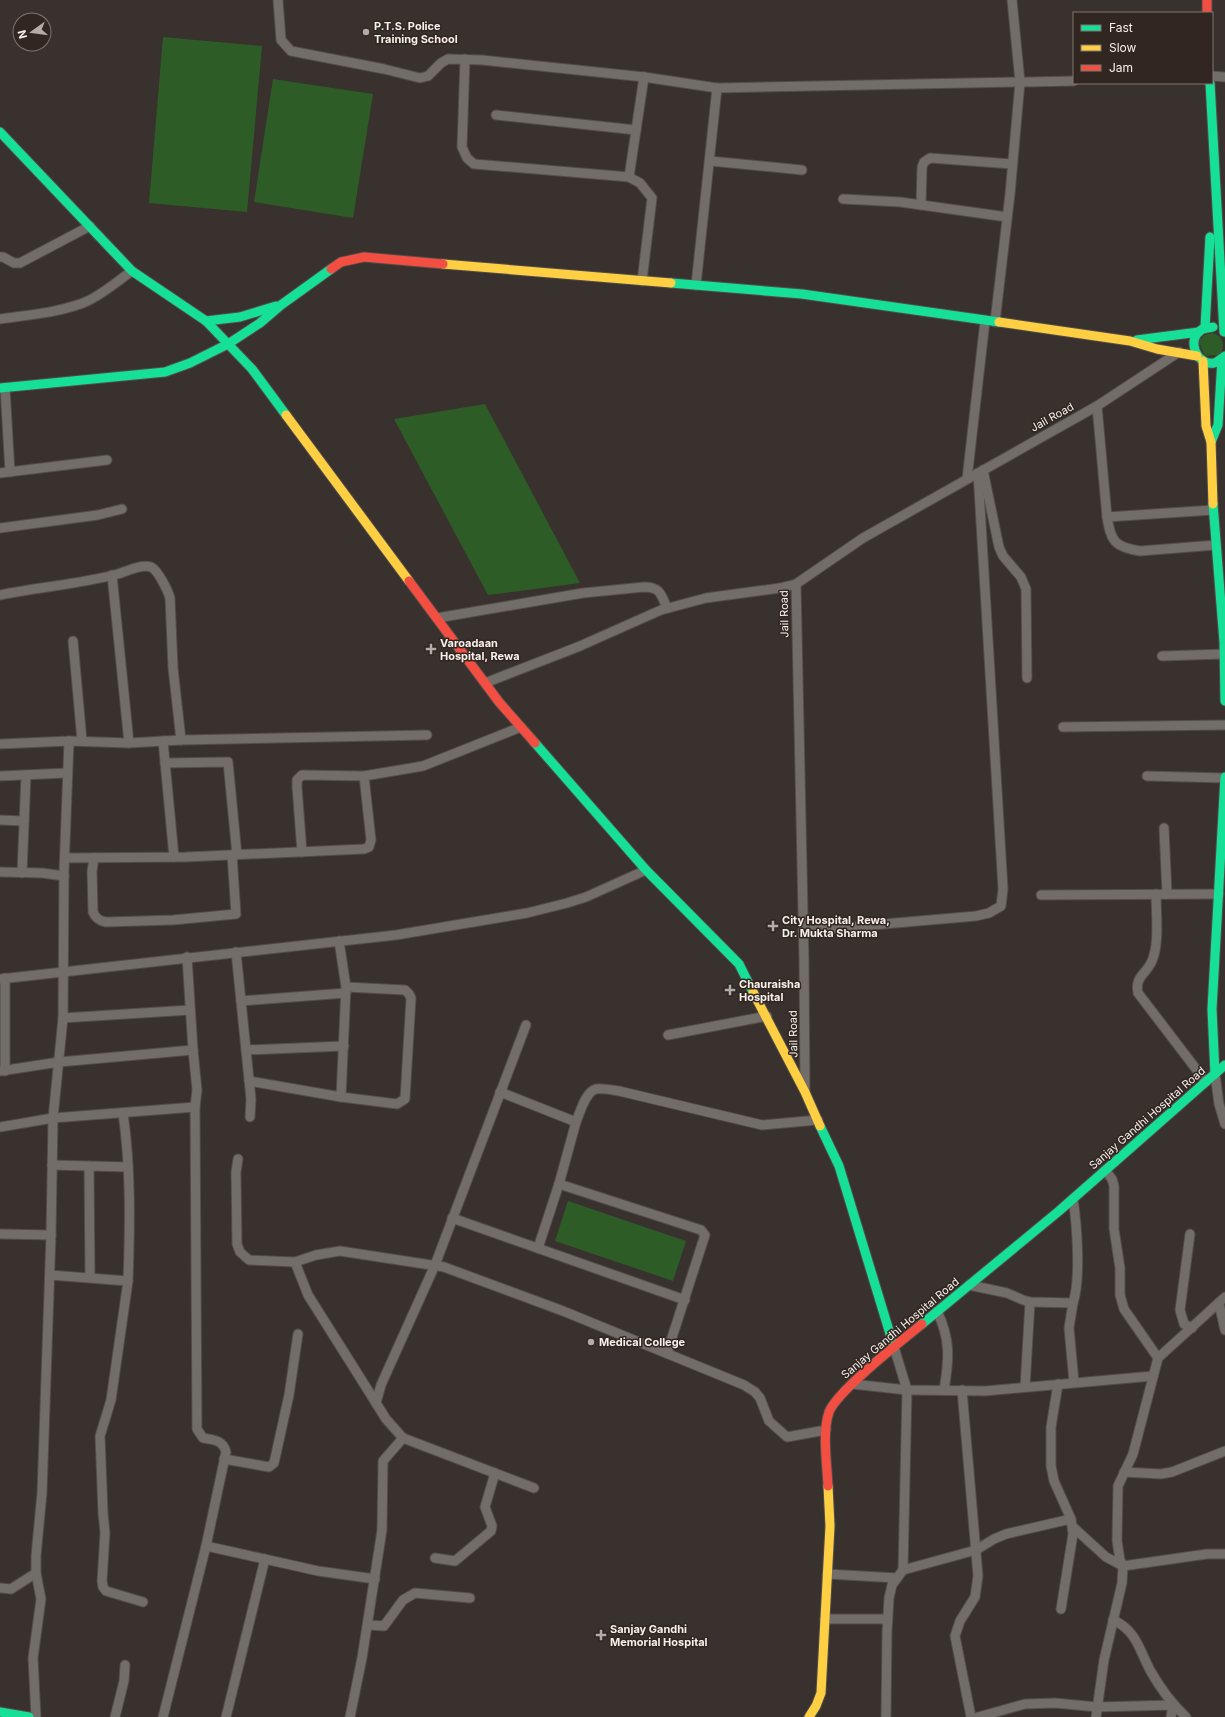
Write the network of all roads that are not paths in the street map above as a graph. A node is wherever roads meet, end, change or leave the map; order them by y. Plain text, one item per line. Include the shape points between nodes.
1 (278, 0) edge
2 (1012, 0) edge
3 (1198, 0) edge
4 (1207, 0) edge
5 (1199, 12) edge
6 (1208, 12) edge
7 (465, 59) junction
8 (1213, 76) edge
9 (644, 77) junction
10 (1225, 77) edge
11 (1073, 81) edge
12 (1020, 82) junction
13 (1201, 84) edge
14 (1210, 84) edge
15 (718, 88) junction
16 (496, 115) dead end
17 (636, 130) junction
18 (0, 132) edge
19 (710, 161) junction
20 (1012, 164) junction
21 (802, 170) dead end
22 (629, 177) junction
23 (843, 199) dead end
24 (921, 205) junction
25 (1007, 217) junction
26 (90, 226) junction
27 (1, 255) edge
28 (132, 271) junction
29 (642, 281) junction
30 (696, 285) junction
31 (281, 305) junction
32 (0, 319) edge
33 (206, 321) junction
34 (985, 321) junction
35 (995, 322) junction
36 (1202, 330) junction
37 (1225, 333) edge
38 (1130, 341) junction
39 (228, 344) junction
40 (1179, 352) junction
41 (1200, 358) junction
42 (1223, 358) edge
43 (2, 388) edge
44 (1097, 406) junction
45 (1211, 442) junction
46 (107, 460) dead end
47 (980, 471) junction
48 (10, 472) junction
49 (0, 473) edge
50 (967, 479) junction
51 (122, 509) dead end
52 (1213, 510) junction
53 (1107, 517) junction
54 (0, 528) edge
55 (1216, 545) junction
56 (112, 575) junction
57 (796, 584) junction
58 (0, 595) edge
59 (667, 608) junction
60 (437, 618) junction
61 (72, 641) dead end
62 (1224, 654) edge
63 (1162, 656) dead end
64 (1027, 678) dead end
65 (485, 683) junction
66 (1225, 701) edge
67 (1225, 725) edge
68 (521, 727) junction
69 (1063, 727) dead end
70 (426, 735) dead end
71 (181, 740) junction
72 (69, 741) junction
73 (82, 741) junction
74 (163, 741) junction
75 (129, 743) junction
76 (0, 744) edge
77 (165, 763) junction
78 (67, 773) junction
79 (26, 775) junction
80 (0, 776) edge
81 (364, 776) junction
82 (1147, 776) dead end
83 (1225, 777) edge
84 (0, 820) edge
85 (24, 821) junction
86 (1164, 828) dead end
87 (302, 852) junction
88 (235, 855) junction
89 (174, 857) junction
90 (64, 858) junction
91 (94, 858) junction
92 (646, 870) junction
93 (0, 872) edge
94 (22, 873) junction
95 (64, 876) junction
96 (1156, 894) junction
97 (1167, 894) junction
98 (1218, 894) junction
99 (1041, 895) dead end
100 (803, 931) junction
101 (338, 941) junction
102 (236, 952) junction
103 (187, 958) junction
104 (63, 971) junction
105 (3, 978) edge
106 (346, 990) junction
107 (241, 1001) junction
108 (190, 1010) junction
109 (766, 1016) junction
110 (63, 1018) junction
111 (526, 1024) dead end
112 (3, 1030) edge
113 (668, 1035) dead end
114 (344, 1046) junction
115 (193, 1050) junction
116 (246, 1050) junction
117 (59, 1062) junction
118 (1225, 1065) edge
119 (3, 1071) edge
120 (1215, 1074) junction
121 (249, 1081) junction
122 (1206, 1082) junction
123 (500, 1092) junction
124 (805, 1092) junction
125 (341, 1097) junction
126 (195, 1107) junction
127 (123, 1113) junction
128 (250, 1117) dead end
129 (53, 1118) junction
130 (818, 1120) junction
131 (576, 1122) junction
132 (1225, 1124) edge
133 (0, 1127) edge
134 (238, 1159) dead end
135 (52, 1165) junction
136 (89, 1166) junction
137 (128, 1167) junction
138 (1105, 1170) junction
139 (559, 1184) junction
140 (1073, 1199) junction
141 (452, 1218) junction
142 (0, 1234) edge
143 (1190, 1234) dead end
144 (51, 1235) junction
145 (538, 1248) junction
146 (295, 1262) junction
147 (435, 1265) junction
148 (50, 1275) junction
149 (90, 1277) junction
150 (128, 1281) junction
151 (969, 1285) junction
152 (685, 1300) junction
153 (1222, 1300) edge
154 (1030, 1302) junction
155 (1073, 1303) junction
156 (937, 1311) junction
157 (1192, 1328) junction
158 (1225, 1330) edge
159 (298, 1334) dead end
160 (894, 1347) junction
161 (667, 1353) junction
162 (1158, 1358) junction
163 (1153, 1376) junction
164 (1074, 1382) junction
165 (852, 1384) junction
166 (1058, 1384) junction
167 (1025, 1387) junction
168 (908, 1390) junction
169 (944, 1390) junction
170 (962, 1390) junction
171 (376, 1403) junction
172 (826, 1430) junction
173 (403, 1438) junction
174 (1225, 1451) edge
175 (224, 1459) junction
176 (1124, 1472) junction
177 (495, 1473) junction
178 (534, 1488) dead end
179 (1072, 1523) junction
180 (206, 1546) junction
181 (976, 1550) junction
182 (1225, 1554) edge
183 (435, 1558) dead end
184 (265, 1559) junction
185 (1123, 1566) junction
186 (903, 1570) junction
187 (36, 1573) junction
188 (827, 1574) junction
189 (375, 1578) junction
190 (897, 1578) junction
191 (0, 1588) edge
192 (470, 1598) dead end
193 (143, 1602) dead end
194 (1061, 1609) dead end
195 (825, 1619) junction
196 (887, 1619) junction
197 (1113, 1620) junction
198 (368, 1625) junction
199 (125, 1665) dead end
200 (1173, 1705) junction
201 (1097, 1707) junction
202 (0, 1712) edge
203 (29, 1717) edge
204 (36, 1717) edge
205 (115, 1717) edge
206 (163, 1717) edge
207 (226, 1717) edge
208 (350, 1717) edge
209 (809, 1717) edge
210 (886, 1717) edge
211 (970, 1717) edge
212 (978, 1717) edge
213 (1096, 1717) edge
214 (1171, 1717) edge
215 (1186, 1717) edge

1 - 7 street via 281,40 291,51 420,78 428,76 445,60
2 - 12 street
3 - 5 main road
4 - 6 main road
7 - 9 street
7 - 22 street via 462,147 467,158 474,164
8 - 10 street
9 - 15 street
9 - 17 street
11 - 12 street
12 - 15 street
12 - 20 street
13 - 36 main road via 1210,242
14 - 37 main road
15 - 19 street
16 - 17 street
17 - 22 street
18 - 26 main road
19 - 21 street
19 - 30 street
20 - 24 street via 930,158 922,167
20 - 25 street
22 - 29 street via 640,183 652,198
23 - 24 street
24 - 25 street
25 - 35 street
26 - 27 street via 20,263 14,263
26 - 28 main road
28 - 32 street via 83,303 47,313
28 - 33 main road
29 - 30 main road
29 - 31 main road via 364,257 341,262
30 - 34 main road via 802,294
31 - 33 main road via 240,317
31 - 39 main road via 260,323
33 - 39 main road
34 - 35 main road
34 - 50 street
35 - 38 main road
36 - 37 main road via 1215,327
36 - 38 main road
36 - 41 main road via 1194,341 1194,352
38 - 40 main road
39 - 43 main road via 165,372
39 - 60 main road via 252,369
40 - 41 main road
40 - 44 street, Jail Road
41 - 42 main road via 1213,363
41 - 45 main road via 1206,426
42 - 45 main road via 1218,425
43 - 48 street
44 - 47 street, Jail Road
44 - 53 street
45 - 52 main road
46 - 48 street
47 - 50 street, Jail Road
47 - 64 street via 1002,556 1021,577 1026,589
47 - 100 street via 1003,881 1001,906 989,913 976,916
48 - 49 street
50 - 57 street, Jail Road via 863,538
51 - 54 street via 98,515
52 - 53 street
52 - 55 main road
53 - 55 street via 1113,540 1130,550
55 - 62 main road
56 - 58 street
56 - 71 street via 144,567 151,568 169,592 173,668
56 - 75 street
57 - 59 street via 706,598
57 - 100 street, Jail Road
59 - 60 street via 659,591 653,586 644,586 583,593
59 - 65 street
60 - 65 main road
61 - 73 street
62 - 63 street
62 - 66 main road
65 - 68 main road
67 - 69 street
68 - 81 street via 423,766
68 - 92 main road
70 - 71 street
71 - 74 street
72 - 73 street
72 - 76 street
72 - 78 street
73 - 75 street
74 - 75 street
74 - 77 street
77 - 88 street via 228,762
77 - 89 street
78 - 79 street
78 - 90 street
79 - 80 street
79 - 85 street
81 - 87 street via 371,840 369,847
81 - 87 street via 302,775 297,780
82 - 83 street
83 - 98 main road
84 - 85 street
85 - 94 street
86 - 97 street
87 - 88 street
88 - 89 street
88 - 91 street via 236,914 173,920 106,922 100,921 93,912
89 - 91 street
90 - 91 street
90 - 95 street
92 - 101 street via 586,897 534,911 396,935
92 - 109 main road via 739,964
93 - 94 street
94 - 95 street
95 - 104 street
96 - 97 street
96 - 99 street
96 - 122 street via 1155,953 1138,981 1138,993
97 - 98 street
98 - 120 main road via 1212,1009
100 - 124 street, Jail Road
101 - 102 street
101 - 106 street
102 - 103 street
102 - 107 street
103 - 104 street
103 - 108 street
104 - 105 street
104 - 110 street
105 - 112 street
106 - 107 street
106 - 114 street
106 - 125 street via 405,990 411,998 405,1099 397,1104
107 - 116 street
108 - 110 street
108 - 115 street
109 - 113 street
109 - 124 main road
110 - 117 street
111 - 123 street
112 - 119 street
114 - 116 street
114 - 125 street
115 - 117 street
115 - 126 street via 198,1090
116 - 121 street
117 - 119 street
117 - 129 street
118 - 120 main road, Sanjay Gandhi Hospital Road
120 - 122 main road, Sanjay Gandhi Hospital Road
120 - 132 street
121 - 125 street
121 - 128 street
122 - 138 main road, Sanjay Gandhi Hospital Road
123 - 131 street
123 - 141 street
124 - 130 main road
126 - 127 street
126 - 175 street via 197,1429 203,1438 219,1441 224,1446
127 - 129 street
127 - 137 street
129 - 133 street
129 - 135 street
130 - 131 street via 762,1125 619,1091 598,1089 588,1096
130 - 160 main road via 838,1166
131 - 139 street
134 - 146 street via 237,1244 240,1252 249,1260
135 - 136 street
135 - 144 street
136 - 137 street
136 - 149 street
137 - 150 street via 131,1218
138 - 140 main road, Sanjay Gandhi Hospital Road
138 - 162 street via 1114,1186 1114,1229 1120,1268 1121,1303
139 - 145 street
139 - 152 street via 701,1230 705,1235
140 - 151 main road, Sanjay Gandhi Hospital Road
140 - 155 street via 1076,1220 1077,1292
141 - 145 street
141 - 147 street
142 - 144 street
143 - 157 street via 1180,1310 1184,1324
144 - 148 street
145 - 152 street
146 - 147 street via 340,1250
146 - 171 street via 308,1295
147 - 161 street via 563,1311
147 - 171 street via 381,1385
148 - 149 street
148 - 187 street via 42,1493
149 - 150 street
150 - 193 street via 111,1400 100,1436 105,1532 102,1581 106,1591
151 - 154 street via 1007,1293
151 - 156 main road, Sanjay Gandhi Hospital Road
152 - 161 street
153 - 157 street
153 - 158 street
154 - 155 street
154 - 167 street
155 - 164 street via 1069,1328
156 - 160 main road, Sanjay Gandhi Hospital Road
156 - 169 street via 949,1348
157 - 162 street
159 - 175 street via 289,1395 274,1463 269,1467
160 - 165 main road, Sanjay Gandhi Hospital Road
160 - 168 street
161 - 172 street via 755,1392 769,1421 787,1437
162 - 163 street
163 - 164 street
163 - 176 street via 1135,1448
164 - 166 street
165 - 168 street
165 - 172 main road, Sanjay Gandhi Hospital Road via 839,1396 829,1412
166 - 167 street
166 - 179 street via 1051,1427 1051,1466 1054,1481
167 - 170 street via 985,1391
168 - 169 street
168 - 186 street
169 - 170 street
170 - 181 street
171 - 173 street
172 - 188 main road, Sanjay Gandhi Hospital Road via 830,1526
173 - 177 street
173 - 189 street via 383,1461 382,1530
174 - 176 street via 1172,1472
175 - 180 street
176 - 185 street via 1117,1492 1118,1553
177 - 178 street
177 - 183 street via 485,1507 492,1531 455,1561
179 - 181 street via 1006,1534
179 - 185 street via 1106,1557
179 - 194 street via 1073,1534
180 - 184 street
180 - 206 street
181 - 186 street
181 - 211 street via 978,1587 955,1636
182 - 185 street via 1207,1554
184 - 189 street via 318,1571
184 - 207 street
185 - 197 street via 1122,1583
186 - 190 street
187 - 191 street via 11,1589
187 - 204 street via 41,1599 33,1658
188 - 190 street
188 - 195 main road, Sanjay Gandhi Hospital Road
189 - 198 street
190 - 196 street via 890,1592
192 - 198 street via 415,1593 403,1600 384,1626
195 - 196 street
195 - 209 main road, Sanjay Gandhi Hospital Road via 821,1693
196 - 210 street
197 - 200 street via 1127,1628 1134,1637 1150,1670
197 - 201 street
198 - 208 street
199 - 205 street via 124,1681
200 - 201 street
200 - 214 street
200 - 215 street
201 - 212 street via 1055,1703 1025,1704
201 - 213 street
202 - 203 main road

